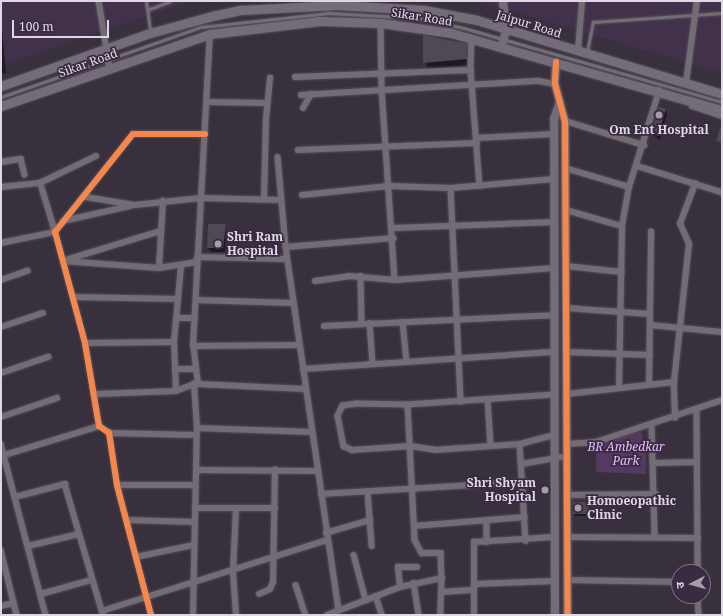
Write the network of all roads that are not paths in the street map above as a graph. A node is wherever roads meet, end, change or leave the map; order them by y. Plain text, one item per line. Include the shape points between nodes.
1 (99, 1) edge
2 (146, 1) edge
3 (170, 1) edge
4 (503, 1) edge
5 (582, 1) edge
6 (697, 1) edge
7 (260, 5) edge
8 (147, 10) junction
9 (697, 12) junction
10 (722, 12) edge
11 (381, 23) junction
12 (150, 33) junction
13 (210, 34) junction
14 (505, 34) junction
15 (472, 39) junction
16 (501, 48) junction
17 (105, 50) junction
18 (582, 52) junction
19 (556, 62) junction
20 (108, 63) junction
21 (471, 70) junction
22 (381, 72) junction
23 (295, 77) dead end
24 (270, 78) dead end
25 (686, 83) junction
26 (555, 84) junction
27 (1, 86) edge
28 (472, 87) junction
29 (382, 89) junction
30 (658, 92) junction
31 (311, 94) junction
32 (722, 94) edge
33 (301, 95) dead end
34 (1, 97) edge
35 (207, 102) junction
36 (560, 102) junction
37 (722, 102) edge
38 (267, 103) junction
39 (1, 106) edge
40 (303, 108) dead end
41 (722, 110) edge
42 (722, 116) edge
43 (565, 121) junction
44 (205, 134) junction
45 (554, 134) junction
46 (477, 141) junction
47 (644, 145) junction
48 (387, 147) junction
49 (298, 150) dead end
50 (96, 156) dead end
51 (278, 157) dead end
52 (1, 162) edge
53 (637, 166) junction
54 (565, 168) junction
55 (25, 175) dead end
56 (554, 178) junction
57 (566, 178) junction
58 (40, 183) junction
59 (695, 184) junction
60 (389, 186) junction
61 (480, 186) junction
62 (1, 187) edge
63 (629, 187) junction
64 (451, 188) junction
65 (722, 192) edge
66 (302, 196) dead end
67 (86, 197) junction
68 (201, 198) junction
69 (264, 200) junction
70 (281, 200) junction
71 (163, 202) junction
72 (135, 205) junction
73 (566, 210) junction
74 (63, 221) junction
75 (554, 222) junction
76 (453, 226) junction
77 (622, 226) junction
78 (394, 228) junction
79 (160, 231) junction
80 (55, 232) junction
81 (651, 232) dead end
82 (394, 238) junction
83 (1, 243) edge
84 (286, 247) junction
85 (287, 259) junction
86 (197, 260) junction
87 (63, 261) junction
88 (566, 266) junction
89 (181, 267) junction
90 (554, 267) junction
91 (159, 268) junction
92 (27, 271) dead end
93 (622, 272) junction
94 (361, 276) junction
95 (456, 277) junction
96 (1, 280) edge
97 (395, 280) junction
98 (315, 281) dead end
99 (73, 297) junction
100 (178, 299) junction
101 (196, 300) junction
102 (293, 304) junction
103 (566, 308) junction
104 (43, 313) dead end
105 (621, 313) junction
106 (650, 314) junction
107 (554, 315) junction
108 (177, 318) junction
109 (195, 318) junction
110 (403, 322) junction
111 (457, 322) junction
112 (362, 323) junction
113 (370, 323) junction
114 (650, 325) junction
115 (324, 326) dead end
116 (1, 327) edge
117 (679, 328) junction
118 (722, 332) edge
119 (174, 342) junction
120 (85, 343) junction
121 (299, 345) junction
122 (194, 346) junction
123 (554, 352) junction
124 (566, 352) junction
125 (620, 354) junction
126 (650, 355) junction
127 (48, 357) dead end
128 (460, 358) junction
129 (407, 362) junction
130 (373, 364) junction
131 (175, 369) junction
132 (195, 369) junction
133 (303, 369) junction
134 (1, 373) edge
135 (674, 382) junction
136 (196, 384) junction
137 (649, 384) junction
138 (619, 387) junction
139 (305, 389) junction
140 (176, 391) junction
141 (96, 394) junction
142 (567, 394) junction
143 (554, 395) junction
144 (57, 398) dead end
145 (488, 400) junction
146 (722, 400) edge
147 (461, 402) junction
148 (408, 405) junction
149 (697, 411) junction
150 (1, 417) edge
151 (675, 418) junction
152 (99, 426) junction
153 (652, 426) junction
154 (197, 428) junction
155 (312, 432) junction
156 (109, 433) junction
157 (196, 435) junction
158 (554, 435) junction
159 (1, 444) edge
160 (520, 444) junction
161 (567, 444) junction
162 (491, 445) junction
163 (411, 446) junction
164 (5, 455) junction
165 (567, 456) junction
166 (554, 458) junction
167 (697, 462) junction
168 (654, 463) junction
169 (522, 464) junction
170 (196, 470) junction
171 (275, 470) junction
172 (317, 471) junction
173 (524, 482) junction
174 (195, 484) junction
175 (117, 485) junction
176 (412, 491) junction
177 (368, 492) junction
178 (321, 494) junction
179 (567, 494) junction
180 (656, 494) junction
181 (15, 497) junction
182 (195, 508) junction
183 (275, 508) junction
184 (236, 509) junction
185 (525, 517) junction
186 (127, 520) junction
187 (370, 520) junction
188 (487, 520) junction
189 (195, 522) junction
190 (414, 526) junction
191 (326, 532) junction
192 (79, 534) junction
193 (655, 535) junction
194 (554, 537) junction
195 (567, 537) junction
196 (698, 538) junction
197 (327, 540) junction
198 (526, 541) junction
199 (487, 542) junction
200 (194, 545) junction
201 (28, 546) junction
202 (372, 546) dead end
203 (1, 550) edge
204 (354, 555) dead end
205 (136, 557) junction
206 (274, 558) junction
207 (698, 564) edge
208 (417, 567) dead end
209 (232, 572) junction
210 (442, 578) junction
211 (91, 580) junction
212 (568, 580) junction
213 (554, 581) junction
214 (671, 582) edge
215 (414, 583) junction
216 (474, 584) junction
217 (191, 585) junction
218 (296, 585) dead end
219 (400, 587) junction
220 (474, 590) junction
221 (442, 592) junction
222 (41, 594) junction
223 (259, 594) dead end
224 (146, 596) junction
225 (376, 596) junction
226 (366, 600) junction
227 (14, 603) junction
228 (698, 604) edge
229 (1, 606) edge
230 (339, 609) junction
231 (103, 613) edge
232 (17, 615) edge
233 (46, 615) edge
234 (151, 615) edge
235 (193, 615) edge
236 (236, 615) edge
237 (306, 615) edge
238 (327, 615) edge
239 (382, 615) edge
240 (419, 615) edge
241 (441, 615) edge
242 (474, 615) edge
243 (554, 615) edge
244 (568, 615) edge
245 (699, 615) edge

1 - 17 street
2 - 8 lane
3 - 8 lane
4 - 14 street
5 - 18 street
6 - 9 street
7 - 12 main road, Jaipur Road
7 - 14 main road, Jaipur Road via 395,8 459,16
8 - 12 lane
9 - 10 lane
9 - 18 lane via 683,17 593,22
9 - 25 street
11 - 13 main road, Sikar Road via 320,21
11 - 15 main road, Sikar Road
11 - 22 street
12 - 17 main road, Jaipur Road
13 - 20 main road, Sikar Road
13 - 35 street
14 - 16 street
14 - 18 main road, Jaipur Road
14 - 20 lane via 418,18 322,13 201,27
14 - 37 lane
15 - 16 main road, Sikar Road
15 - 21 street
16 - 19 main road, Sikar Road
17 - 20 street
17 - 27 main road, Jaipur Road
18 - 25 main road, Jaipur Road
19 - 26 street
19 - 30 main road, Sikar Road
20 - 34 lane
20 - 39 main road, Sikar Road
21 - 22 street
21 - 28 street
22 - 23 street
22 - 29 street
24 - 38 street
25 - 32 main road, Jaipur Road
26 - 28 street via 539,81
26 - 36 street
28 - 29 street
28 - 46 street
29 - 31 street
29 - 48 street
30 - 41 main road, Sikar Road
30 - 42 street
30 - 47 street
31 - 33 street
31 - 40 street
35 - 38 street
35 - 44 street
36 - 43 street
36 - 45 street
38 - 69 street
43 - 47 street
43 - 54 street
44 - 67 street via 133,134
44 - 68 street
45 - 46 street
45 - 56 street
46 - 48 street
46 - 61 street
47 - 53 street
48 - 49 street
48 - 60 street
50 - 58 street
51 - 70 street
52 - 55 street via 21,159
53 - 59 street
53 - 63 street
54 - 57 street
54 - 63 street
56 - 57 street
56 - 61 street
56 - 75 street
57 - 73 street
58 - 62 street
58 - 80 street
59 - 65 street
59 - 117 street via 680,224 689,244
60 - 64 street
60 - 66 street
60 - 78 street
61 - 64 street
63 - 77 street
64 - 76 street
67 - 72 street
67 - 74 street
68 - 69 street
68 - 71 street
68 - 86 street
69 - 70 street
70 - 84 street
71 - 72 street
71 - 79 street
72 - 74 street
73 - 77 street
73 - 88 street
74 - 80 street
75 - 76 street
75 - 90 street
76 - 78 street
76 - 95 street
77 - 93 street
78 - 82 street
79 - 87 street
79 - 91 street
80 - 83 street
80 - 87 street
81 - 106 street
82 - 84 street
82 - 97 street
84 - 85 street
85 - 86 street
85 - 102 street
86 - 89 street
86 - 101 street
87 - 91 street
87 - 99 street
88 - 90 street
88 - 93 street
88 - 103 street
89 - 91 street
89 - 100 street
90 - 95 street
90 - 107 street
92 - 96 street
93 - 105 street
94 - 97 street
94 - 98 street
94 - 112 street
95 - 97 street
95 - 111 street
99 - 100 street
99 - 120 street
100 - 108 street
101 - 102 street
101 - 109 street
102 - 121 street
103 - 105 street
103 - 124 street
104 - 116 street
105 - 106 street
105 - 125 street
106 - 114 street
107 - 111 street
107 - 123 street
108 - 109 street
108 - 119 street
109 - 122 street
110 - 111 street
110 - 113 street
110 - 129 street
111 - 128 street
112 - 113 street
112 - 115 street
113 - 130 street
114 - 117 street
114 - 126 street
117 - 118 street
117 - 135 street
119 - 120 street
119 - 131 street
120 - 141 street
121 - 122 street
121 - 133 street
122 - 132 street
123 - 124 street
123 - 128 street
123 - 143 street
124 - 125 street
124 - 142 street
125 - 126 street
125 - 138 street
126 - 137 street
127 - 134 street
128 - 129 street
128 - 147 street
129 - 130 street
130 - 133 street
131 - 132 street
131 - 140 street
132 - 136 street
133 - 139 street
135 - 137 street
135 - 151 street
136 - 139 street
136 - 140 street
136 - 154 street
137 - 138 street
138 - 142 street
139 - 155 street
140 - 141 street
141 - 152 street
142 - 161 street
143 - 145 street
143 - 158 street
144 - 150 street
145 - 147 street
145 - 162 street
146 - 149 street
147 - 148 street
148 - 163 street
148 - 163 street via 343,406 338,416 348,449
149 - 151 street
149 - 167 street
151 - 153 street
152 - 156 street
152 - 164 street
153 - 161 street via 596,442
153 - 168 street
154 - 155 street
154 - 157 street
155 - 172 street
156 - 157 street
156 - 175 street
157 - 170 street
158 - 160 street
158 - 166 street
159 - 164 street
160 - 162 street
160 - 169 street
161 - 165 street
162 - 163 street via 435,450
163 - 176 street
164 - 181 street
165 - 166 street
165 - 179 street
166 - 169 street
166 - 194 street
167 - 168 street
167 - 196 street
168 - 180 street
169 - 173 street
170 - 171 street
170 - 174 street
171 - 172 street
171 - 183 street
172 - 178 street
173 - 176 street
173 - 185 street
174 - 175 street
174 - 182 street
175 - 186 street
176 - 177 street
176 - 190 street
177 - 178 street
177 - 187 street
178 - 191 street
179 - 180 street
179 - 195 street
180 - 193 street
181 - 192 street via 65,484
181 - 201 street
182 - 184 street
182 - 189 street
183 - 184 street
183 - 206 street
184 - 209 street
185 - 188 street
185 - 198 street
186 - 189 street
186 - 205 street
187 - 191 street
187 - 202 street
188 - 190 street
188 - 199 street
189 - 200 street
190 - 210 street via 415,540 422,553 441,553
191 - 197 street
192 - 201 street
192 - 211 street
193 - 195 street
193 - 196 street
194 - 198 street
194 - 213 street
195 - 212 street
196 - 207 street
197 - 206 street
197 - 230 street
198 - 199 street
199 - 216 street via 474,542
200 - 205 street
200 - 217 street
201 - 222 street
203 - 227 street
204 - 226 street
205 - 224 street
206 - 209 street
206 - 223 street via 272,586
208 - 219 street via 398,567
209 - 217 street
209 - 236 street
210 - 215 street
210 - 221 street
211 - 222 street
211 - 231 street
212 - 214 street
212 - 244 street
213 - 216 street
213 - 243 street
215 - 219 street
215 - 240 street
216 - 220 street
217 - 224 street
217 - 235 street
218 - 237 street
219 - 225 street
220 - 221 street
220 - 242 street
221 - 241 street
222 - 233 street
224 - 231 street
224 - 234 street
225 - 226 street
225 - 239 street
226 - 230 street
227 - 229 street
227 - 232 street
228 - 245 street
230 - 238 street

